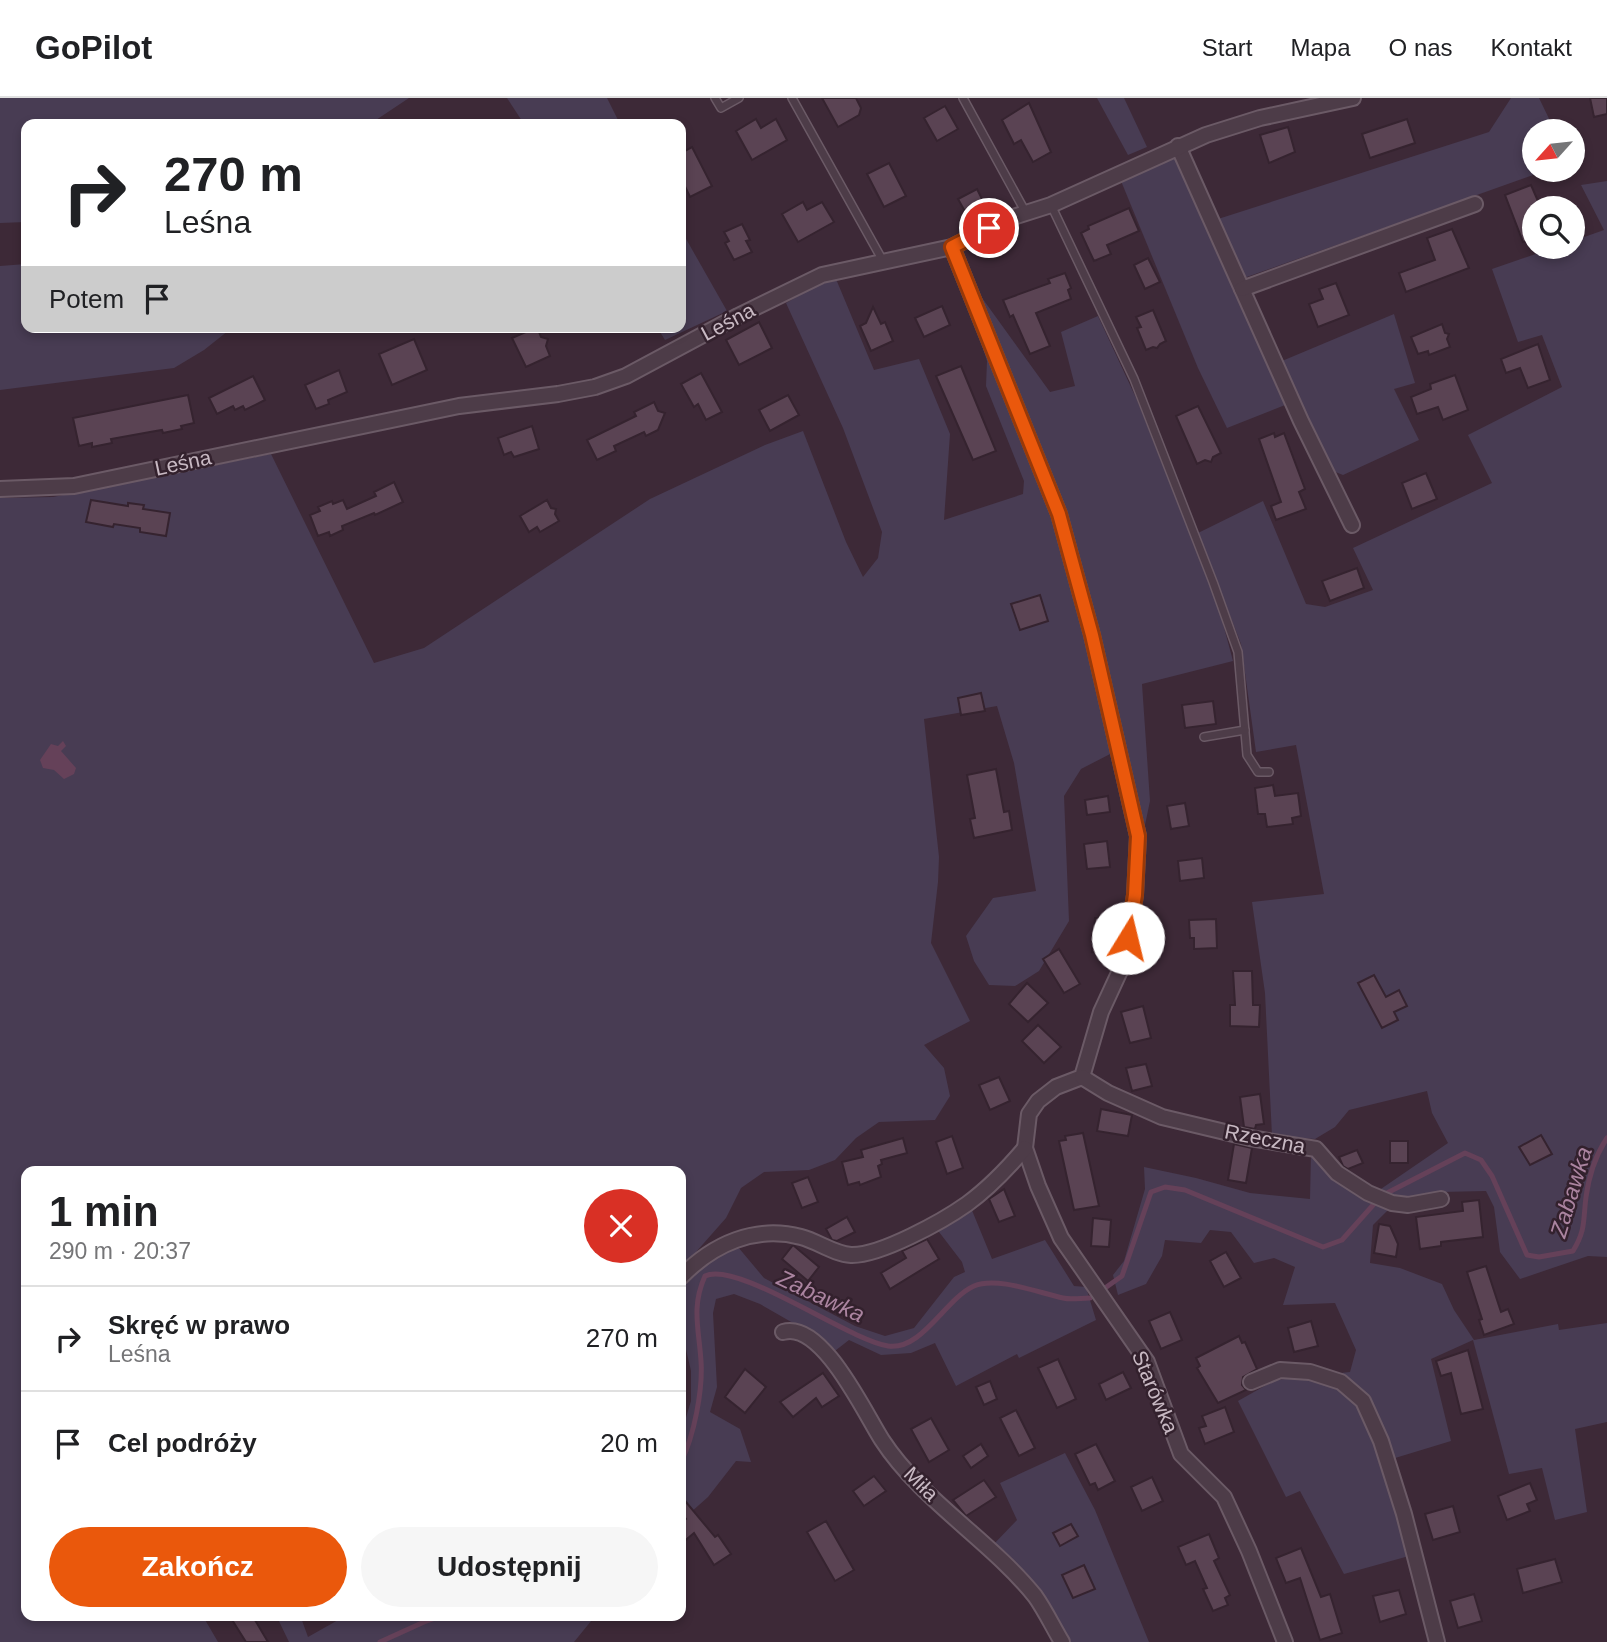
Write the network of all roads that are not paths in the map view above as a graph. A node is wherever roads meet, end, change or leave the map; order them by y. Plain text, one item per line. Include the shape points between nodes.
1 (715, 98) edge
2 (739, 98) edge
3 (792, 98) edge
4 (962, 98) edge
5 (1353, 98) edge
6 (1178, 146) junction
7 (1475, 204) dead end
8 (1051, 205) junction
9 (1026, 212) junction
10 (952, 247) junction
11 (883, 261) junction
12 (1242, 289) junction
13 (0, 489) edge
14 (1352, 525) dead end
15 (1245, 730) junction
16 (1204, 737) dead end
17 (1269, 772) dead end
18 (1082, 1077) junction
19 (1025, 1148) junction
20 (1441, 1199) dead end
21 (686, 1272) edge
22 (783, 1332) dead end
23 (1251, 1382) dead end
24 (1062, 1642) edge
25 (1285, 1642) edge
26 (1437, 1642) edge

1 - 2 lane via 721,108
3 - 11 lane
4 - 9 lane
5 - 6 street, Leśna via 1260,118
6 - 8 street, Leśna
6 - 12 street
7 - 12 street
8 - 9 street, Leśna
8 - 15 lane via 1134,379 1213,582 1238,652
9 - 10 street, Leśna
10 - 11 street, Leśna
10 - 18 street via 1059,514 1138,836 1125,960 1101,1012
11 - 13 street, Leśna via 822,275 626,376 595,387 459,406 74,486
12 - 14 street
15 - 16 lane
15 - 17 lane via 1247,755 1258,772
18 - 19 street, Starówka via 1056,1087 1038,1101 1029,1114
18 - 20 street, Rzeczna via 1161,1117 1316,1149 1337,1173 1392,1203
19 - 21 street via 966,1204 874,1253 849,1255 802,1237 771,1232 728,1241
19 - 25 street, Starówka via 1061,1237 1147,1362 1181,1454 1224,1497
22 - 24 street, Miła via 805,1335 822,1350 846,1377 883,1441 908,1472 1035,1597
23 - 26 street via 1280,1370 1310,1372 1341,1382 1363,1401 1392,1477

